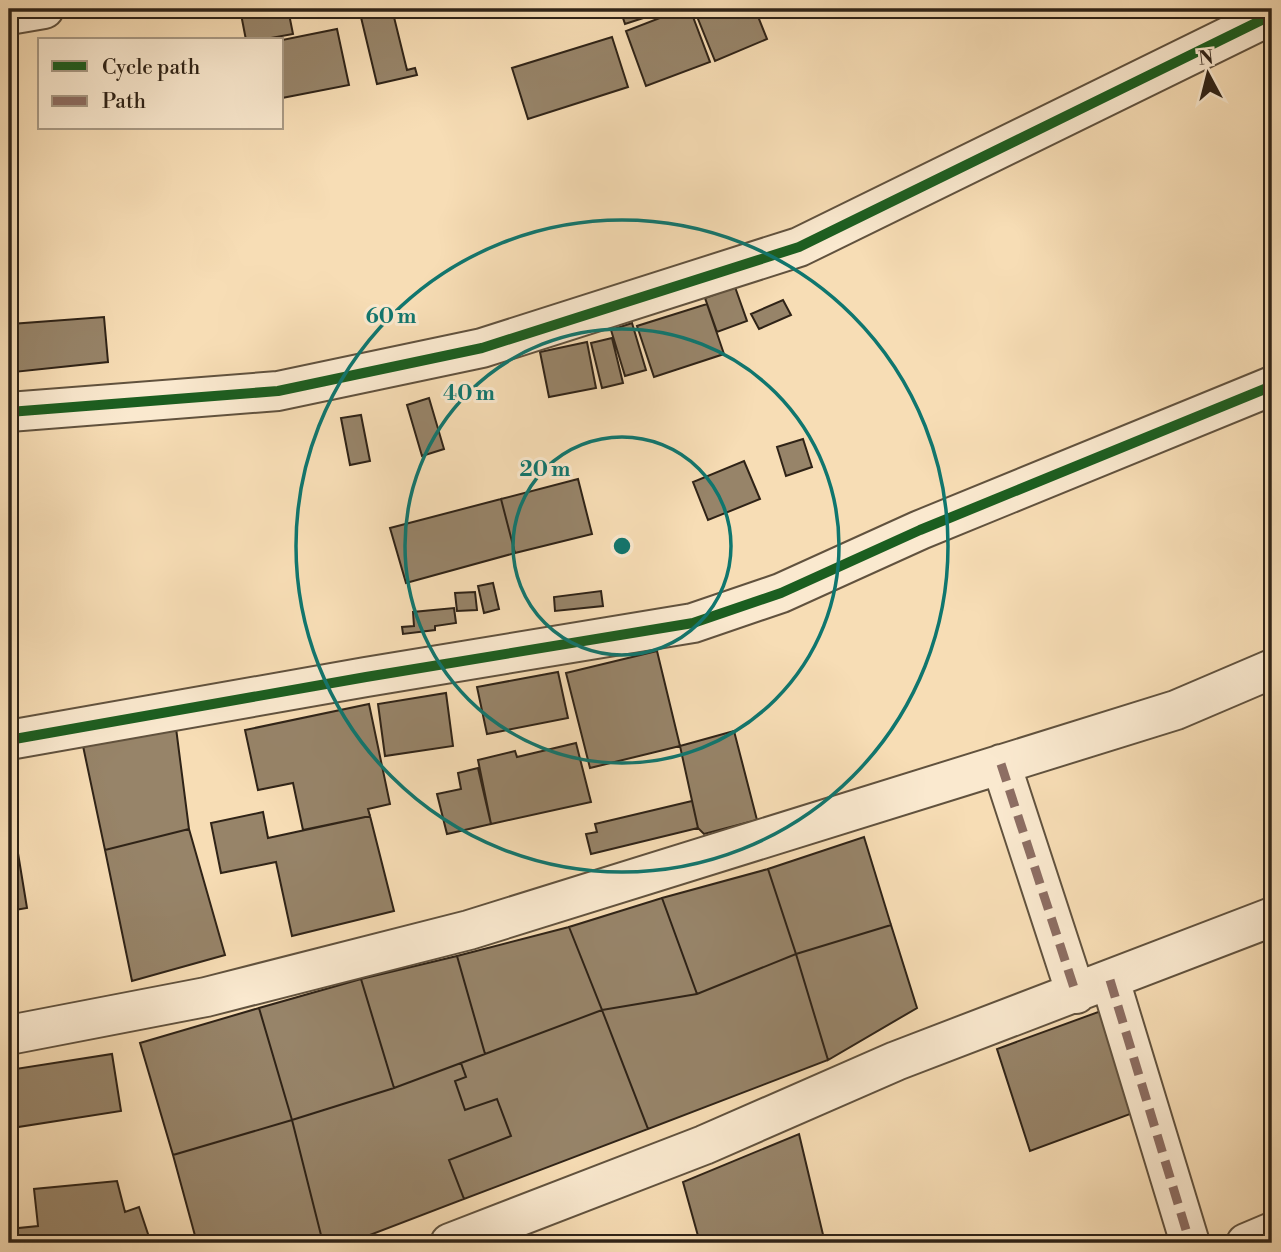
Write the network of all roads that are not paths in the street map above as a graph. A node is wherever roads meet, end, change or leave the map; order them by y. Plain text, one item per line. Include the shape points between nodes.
1 (44, 9) edge
2 (9, 15) edge
3 (1272, 15) edge
4 (1272, 386) edge
5 (9, 412) edge
6 (1272, 670) edge
7 (9, 740) edge
8 (1001, 764) junction
9 (1272, 916) edge
10 (1093, 987) junction
11 (9, 1035) edge
12 (1272, 1232) edge
13 (450, 1243) edge
14 (1191, 1243) edge
15 (1247, 1243) edge

1 - 2 street
3 - 5 street via 799,247 482,348 278,391
4 - 7 street via 920,530 781,593 693,623
6 - 8 street via 1176,710
8 - 10 street
8 - 11 street via 469,930 206,998
9 - 10 street
10 - 13 street via 896,1060 705,1145
10 - 14 street
12 - 15 street

